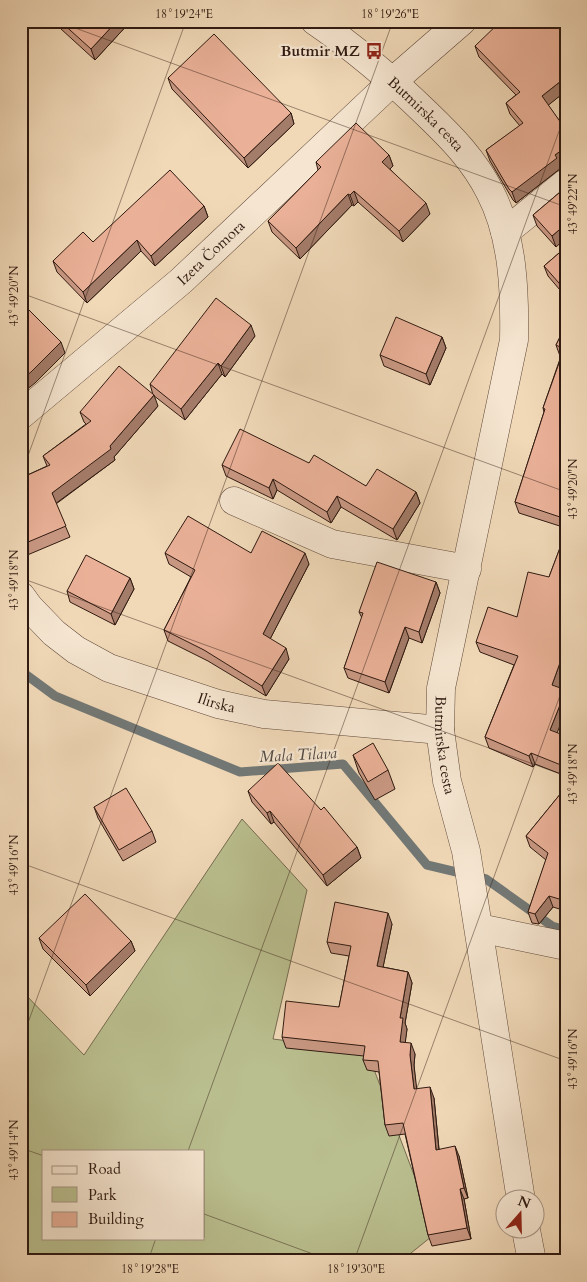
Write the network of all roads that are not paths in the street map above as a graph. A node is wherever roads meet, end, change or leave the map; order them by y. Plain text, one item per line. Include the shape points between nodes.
1 (316, 21) edge
2 (462, 21) edge
3 (393, 80) junction
4 (566, 183) edge
5 (504, 232) junction
6 (21, 414) edge
7 (234, 500) dead end
8 (467, 569) junction
9 (21, 596) edge
10 (440, 730) junction
11 (479, 928) junction
12 (566, 946) edge
13 (519, 1190) edge
14 (528, 1240) edge
15 (532, 1261) edge

1 - 3 street, Butmirska cesta
2 - 3 street, Izeta Čomora
3 - 5 street, Butmirska cesta via 465,151 491,193
3 - 6 street, Izeta Čomora via 181,281
4 - 5 street
5 - 8 street, Butmirska cesta via 515,294 514,340
7 - 8 street via 332,544
8 - 10 street, Butmirska cesta via 441,688
9 - 10 street, Ilirska via 54,633 92,659 109,668 218,704 264,714
10 - 11 street, Butmirska cesta via 447,781 466,851
11 - 12 street
11 - 13 street, Butmirska cesta
14 - 15 street

